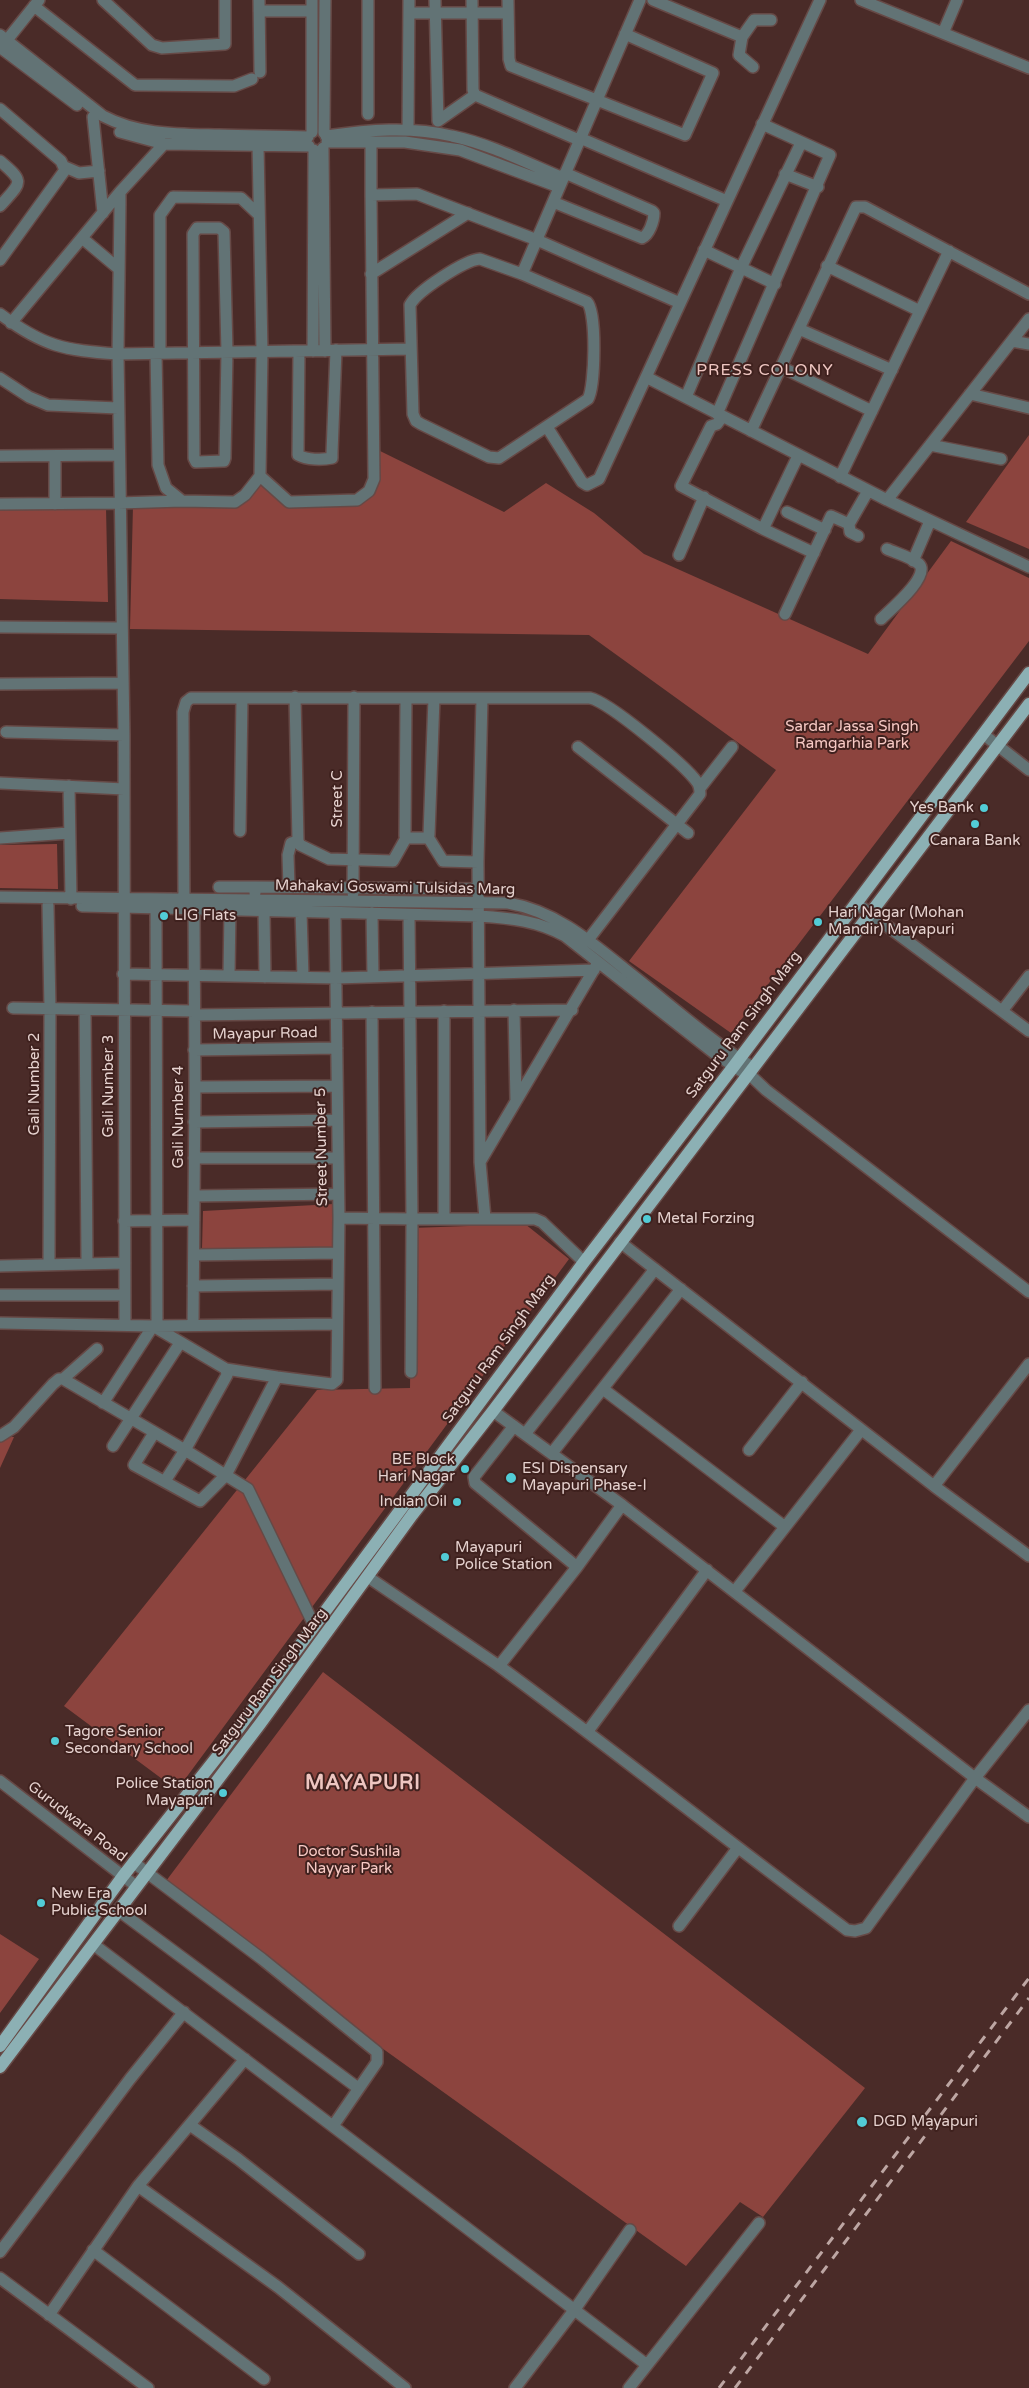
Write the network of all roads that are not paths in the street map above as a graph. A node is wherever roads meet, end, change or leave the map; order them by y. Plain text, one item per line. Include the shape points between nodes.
1 (103, 0) edge
2 (225, 0) edge
3 (325, 0) edge
4 (368, 0) edge
5 (409, 0) edge
6 (435, 0) edge
7 (472, 0) edge
8 (508, 0) edge
9 (640, 0) edge
10 (653, 0) edge
11 (820, 0) edge
12 (861, 0) edge
13 (957, 0) edge
14 (37, 3) edge
15 (312, 5) edge
16 (259, 6) edge
17 (472, 12) junction
18 (508, 12) junction
19 (415, 13) dead end
20 (435, 13) junction
21 (771, 20) dead end
22 (943, 33) junction
23 (625, 34) junction
24 (742, 37) junction
25 (2, 43) edge
26 (753, 67) dead end
27 (1029, 68) edge
28 (475, 95) junction
29 (596, 99) junction
30 (0, 109) edge
31 (368, 114) dead end
32 (94, 118) junction
33 (762, 124) junction
34 (408, 130) junction
35 (579, 139) junction
36 (318, 141) junction
37 (371, 143) junction
38 (801, 143) junction
39 (164, 144) junction
40 (258, 145) junction
41 (0, 161) edge
42 (65, 167) junction
43 (99, 171) junction
44 (785, 174) junction
45 (562, 180) junction
46 (818, 186) junction
47 (120, 192) junction
48 (371, 195) junction
49 (726, 201) junction
50 (553, 202) junction
51 (0, 206) edge
52 (103, 213) junction
53 (468, 213) junction
54 (260, 215) junction
55 (82, 238) junction
56 (537, 240) junction
57 (704, 250) junction
58 (948, 251) junction
59 (0, 260) edge
60 (827, 266) junction
61 (741, 268) junction
62 (119, 269) junction
63 (371, 274) junction
64 (522, 274) junction
65 (775, 284) junction
66 (1029, 294) edge
67 (680, 303) junction
68 (920, 311) junction
69 (0, 314) edge
70 (1029, 319) edge
71 (11, 323) junction
72 (798, 328) junction
73 (1012, 340) junction
74 (1029, 344) edge
75 (411, 349) junction
76 (331, 350) junction
77 (372, 350) junction
78 (299, 351) junction
79 (313, 351) junction
80 (227, 352) junction
81 (262, 352) junction
82 (158, 353) junction
83 (194, 353) junction
84 (118, 354) junction
85 (781, 367) junction
86 (892, 370) junction
87 (646, 377) junction
88 (0, 378) edge
89 (970, 394) junction
90 (686, 397) junction
91 (118, 408) junction
92 (1029, 408) edge
93 (872, 411) junction
94 (720, 415) junction
95 (547, 427) junction
96 (751, 431) junction
97 (0, 445) edge
98 (930, 445) junction
99 (118, 455) junction
100 (5, 456) edge
101 (55, 456) junction
102 (798, 456) junction
103 (1001, 459) dead end
104 (260, 476) junction
105 (840, 477) junction
106 (868, 491) junction
107 (704, 497) junction
108 (887, 500) junction
109 (182, 501) junction
110 (0, 504) edge
111 (56, 504) junction
112 (119, 504) junction
113 (787, 512) dead end
114 (930, 521) junction
115 (849, 524) junction
116 (763, 529) junction
117 (825, 530) junction
118 (858, 536) dead end
119 (887, 549) dead end
120 (814, 554) junction
121 (679, 555) dead end
122 (913, 561) junction
123 (1029, 567) edge
124 (785, 614) dead end
125 (881, 619) dead end
126 (0, 627) edge
127 (122, 628) junction
128 (1029, 673) edge
129 (122, 683) junction
130 (1, 684) dead end
131 (295, 697) junction
132 (354, 697) junction
133 (242, 698) junction
134 (406, 698) junction
135 (434, 698) junction
136 (482, 698) junction
137 (1029, 704) edge
138 (6, 732) dead end
139 (983, 734) junction
140 (124, 735) junction
141 (998, 746) junction
142 (578, 747) dead end
143 (732, 747) dead end
144 (1029, 770) edge
145 (0, 783) edge
146 (70, 786) junction
147 (700, 788) junction
148 (124, 789) junction
149 (676, 826) junction
150 (240, 831) dead end
151 (70, 833) junction
152 (688, 833) dead end
153 (428, 837) junction
154 (0, 838) edge
155 (406, 838) junction
156 (298, 841) junction
157 (353, 860) junction
158 (478, 862) junction
159 (218, 887) dead end
160 (254, 887) junction
161 (289, 887) junction
162 (353, 887) junction
163 (479, 889) junction
164 (0, 897) edge
165 (71, 899) junction
166 (184, 899) junction
167 (255, 900) junction
168 (479, 903) junction
169 (856, 903) junction
170 (122, 904) junction
171 (0, 905) edge
172 (48, 905) junction
173 (353, 907) junction
174 (156, 908) junction
175 (194, 909) junction
176 (230, 910) junction
177 (264, 910) junction
178 (301, 912) junction
179 (335, 913) junction
180 (372, 913) junction
181 (871, 914) junction
182 (409, 915) junction
183 (479, 916) junction
184 (588, 940) junction
185 (596, 966) junction
186 (480, 973) junction
187 (123, 974) junction
188 (156, 974) junction
189 (194, 975) junction
190 (229, 975) junction
191 (265, 976) junction
192 (1029, 976) edge
193 (303, 977) junction
194 (373, 977) junction
195 (409, 977) junction
196 (336, 978) junction
197 (13, 1008) dead end
198 (50, 1009) junction
199 (85, 1010) junction
200 (514, 1010) junction
201 (572, 1010) junction
202 (124, 1011) junction
203 (155, 1011) junction
204 (409, 1011) junction
205 (444, 1011) junction
206 (480, 1011) junction
207 (1002, 1011) junction
208 (372, 1012) junction
209 (195, 1013) junction
210 (336, 1013) junction
211 (1029, 1031) edge
212 (337, 1048) junction
213 (194, 1050) junction
214 (736, 1062) junction
215 (748, 1073) junction
216 (336, 1086) junction
217 (195, 1087) junction
218 (516, 1102) junction
219 (337, 1120) junction
220 (194, 1122) junction
221 (194, 1158) junction
222 (337, 1158) junction
223 (480, 1162) junction
224 (338, 1194) junction
225 (194, 1196) junction
226 (339, 1218) junction
227 (373, 1218) junction
228 (444, 1218) junction
229 (485, 1218) junction
230 (412, 1219) junction
231 (194, 1220) junction
232 (124, 1221) junction
233 (157, 1221) junction
234 (620, 1242) junction
235 (338, 1253) junction
236 (194, 1255) junction
237 (87, 1262) junction
238 (584, 1262) junction
239 (124, 1263) junction
240 (49, 1264) junction
241 (0, 1266) edge
242 (655, 1269) junction
243 (338, 1284) junction
244 (193, 1286) junction
245 (681, 1289) junction
246 (1029, 1292) edge
247 (0, 1295) edge
248 (124, 1295) junction
249 (0, 1324) edge
250 (124, 1324) junction
251 (337, 1324) junction
252 (193, 1325) junction
253 (155, 1326) junction
254 (180, 1343) junction
255 (97, 1349) dead end
256 (1029, 1364) edge
257 (226, 1369) junction
258 (411, 1372) dead end
259 (277, 1377) junction
260 (64, 1380) junction
261 (802, 1382) junction
262 (375, 1388) dead end
263 (603, 1389) junction
264 (103, 1403) junction
265 (493, 1411) junction
266 (131, 1419) junction
267 (514, 1426) junction
268 (861, 1430) junction
269 (154, 1433) junction
270 (525, 1434) junction
271 (0, 1436) edge
272 (113, 1446) dead end
273 (185, 1450) junction
274 (749, 1450) dead end
275 (552, 1453) junction
276 (226, 1475) junction
277 (165, 1481) junction
278 (934, 1486) junction
279 (622, 1505) junction
280 (785, 1527) junction
281 (1029, 1556) edge
282 (577, 1567) junction
283 (707, 1570) junction
284 (368, 1577) junction
285 (735, 1591) junction
286 (314, 1625) junction
287 (499, 1666) junction
288 (1027, 1716) edge
289 (588, 1731) junction
290 (974, 1778) junction
291 (0, 1781) edge
292 (1029, 1817) edge
293 (737, 1849) junction
294 (133, 1862) junction
295 (147, 1871) junction
296 (123, 1876) junction
297 (136, 1886) junction
298 (118, 1910) junction
299 (679, 1926) dead end
300 (93, 1944) junction
301 (184, 2012) junction
302 (0, 2046) edge
303 (245, 2059) junction
304 (0, 2067) edge
305 (358, 2088) junction
306 (190, 2125) junction
307 (333, 2126) junction
308 (138, 2186) junction
309 (758, 2223) dead end
310 (630, 2230) dead end
311 (93, 2250) junction
312 (0, 2252) edge
313 (359, 2254) dead end
314 (0, 2278) edge
315 (575, 2310) junction
316 (49, 2315) junction
317 (647, 2365) junction
318 (264, 2378) dead end
319 (148, 2388) edge
320 (404, 2388) edge
321 (515, 2388) edge
322 (629, 2388) edge

1 - 2 street via 152,45 162,48 225,44
3 - 36 street
4 - 31 street
5 - 34 street
6 - 20 street
7 - 17 street
8 - 18 street
9 - 23 street
10 - 24 street
11 - 33 street
12 - 22 street
13 - 22 street
14 - 16 street via 134,85 234,86 256,75
14 - 25 street
15 - 16 street
15 - 36 street
17 - 18 street
17 - 20 street
17 - 28 street
18 - 29 street via 508,59 511,66
19 - 20 street
20 - 28 street via 438,121
21 - 24 street via 754,20
22 - 27 street
23 - 29 street
23 - 29 street via 713,74 685,135
24 - 26 street via 739,55
25 - 32 street
25 - 36 street via 103,116 126,127 176,134
28 - 35 street
29 - 35 street
30 - 42 street
32 - 39 street via 108,127
32 - 43 street
33 - 38 street
33 - 49 street
34 - 36 street via 368,130
34 - 45 street via 470,141
35 - 45 street
35 - 49 street
36 - 37 street
36 - 40 street
36 - 76 street
36 - 79 street
37 - 45 street via 405,142 460,150
37 - 48 street
38 - 44 street
38 - 46 street via 830,154
39 - 40 street
39 - 47 street
40 - 54 street
41 - 51 street via 17,175 18,181 17,187
42 - 43 street via 79,173
42 - 59 street via 63,175
43 - 52 street
44 - 46 street
44 - 61 street
45 - 50 street
45 - 50 street via 652,211 654,218 642,238
46 - 65 street
47 - 52 street
47 - 62 street, Gali Number 3
48 - 53 street via 417,194
48 - 63 street
49 - 57 street
50 - 56 street
52 - 55 street
53 - 56 street
53 - 63 street
54 - 81 street
54 - 82 street via 241,198 173,197 160,214
55 - 62 street
55 - 71 street
56 - 64 street
56 - 67 street
57 - 61 street
57 - 67 street
58 - 60 street via 861,206 853,210
58 - 66 street
58 - 68 street
60 - 68 street
60 - 72 street
61 - 65 street
61 - 90 street
62 - 84 street, Gali Number 3
63 - 77 street
64 - 75 street via 487,260 474,260 419,294 410,305
64 - 95 street via 587,302 592,309 592,393 584,404
65 - 94 street
67 - 87 street
68 - 86 street
69 - 71 street
70 - 73 street
71 - 84 street via 52,346
72 - 85 street
72 - 86 street
73 - 74 street
73 - 89 street
75 - 77 street
75 - 95 street via 413,414 420,424 494,458 503,456
76 - 77 street
76 - 78 street via 332,458 327,459 298,455
76 - 79 street
77 - 104 street via 374,479 368,491 357,500 350,501 289,502
78 - 79 street
78 - 81 street
80 - 81 street
80 - 83 street
80 - 83 street via 225,458 220,462 194,460
80 - 83 street via 224,232 220,228 197,228 193,234
81 - 104 street
82 - 83 street
82 - 84 street
82 - 109 street via 158,465 166,488
84 - 91 street, Gali Number 3
85 - 93 street
85 - 96 street
86 - 93 street
87 - 90 street
87 - 95 street via 599,479 594,483 587,485 582,482
88 - 91 street via 29,397 48,404
89 - 92 street
89 - 98 street
90 - 94 street
91 - 99 street, Gali Number 3
93 - 105 street
94 - 96 street
94 - 107 street via 717,424 711,426 681,486
96 - 102 street
97 - 100 street
98 - 103 street
98 - 108 street
99 - 101 street
99 - 112 street, Gali Number 3
100 - 101 street
101 - 111 street
102 - 105 street
102 - 116 street
104 - 109 street via 235,502
105 - 106 street
106 - 108 street
106 - 115 street
107 - 116 street
107 - 121 street
108 - 114 street
109 - 112 street
110 - 111 street
111 - 112 street
112 - 127 street, Gali Number 3
113 - 117 street
114 - 122 street
114 - 123 street
115 - 117 street via 831,516
115 - 118 street via 850,532
116 - 120 street
117 - 120 street
119 - 122 street
120 - 124 street
122 - 125 street via 922,568 921,577
126 - 127 street
127 - 129 street, Gali Number 3
128 - 139 main road, Satguru Ram Singh Marg
129 - 130 street
129 - 140 street, Gali Number 3
131 - 132 street
131 - 133 street
131 - 156 street
132 - 134 street
132 - 157 street, Street C
133 - 150 street
133 - 166 street via 191,698 184,706
134 - 135 street
134 - 155 street
135 - 136 street
135 - 153 street
136 - 147 street via 595,699 648,737
136 - 158 street
137 - 141 main road, Satguru Ram Singh Marg
138 - 140 street
139 - 141 street
139 - 169 main road, Satguru Ram Singh Marg
140 - 148 street, Gali Number 3
141 - 144 street
141 - 181 main road, Satguru Ram Singh Marg
142 - 149 street
143 - 147 street via 720,767
145 - 146 street
146 - 148 street
146 - 151 street
147 - 149 street via 698,798
148 - 170 street, Gali Number 3
149 - 152 street
149 - 184 street
151 - 154 street
151 - 165 street
153 - 155 street
153 - 158 street via 443,861
155 - 157 street via 393,861
156 - 157 street via 300,846 323,857
156 - 161 street via 289,846
157 - 162 street, Street C
158 - 163 street
159 - 160 street
160 - 161 street
160 - 167 street
161 - 162 street
162 - 163 street
162 - 173 street, Street C
163 - 168 street
164 - 165 street, Mahakavi Goswami Tulsidas Marg
165 - 170 street, Mahakavi Goswami Tulsidas Marg
166 - 167 street, Mahakavi Goswami Tulsidas Marg
166 - 170 street, Mahakavi Goswami Tulsidas Marg
167 - 173 street, Mahakavi Goswami Tulsidas Marg
168 - 173 street, Mahakavi Goswami Tulsidas Marg
168 - 183 street
168 - 184 street, Mahakavi Goswami Tulsidas Marg via 508,903 535,910 558,920
169 - 181 street
169 - 214 main road, Satguru Ram Singh Marg
170 - 172 street, Mahakavi Goswami Tulsidas Marg
170 - 174 street, Mahakavi Goswami Tulsidas Marg
170 - 187 street, Gali Number 3
171 - 172 street, Mahakavi Goswami Tulsidas Marg
172 - 198 street, Gali Number 2
173 - 179 street, Mahakavi Goswami Tulsidas Marg
173 - 180 street, Mahakavi Goswami Tulsidas Marg
174 - 175 street, Mahakavi Goswami Tulsidas Marg
174 - 188 street
175 - 176 street, Mahakavi Goswami Tulsidas Marg
175 - 189 street, Gali Number 4
176 - 177 street, Mahakavi Goswami Tulsidas Marg
176 - 190 street
177 - 178 street, Mahakavi Goswami Tulsidas Marg
177 - 191 street
178 - 179 street, Mahakavi Goswami Tulsidas Marg
178 - 193 street
179 - 196 street, Street Number 5
180 - 182 street, Mahakavi Goswami Tulsidas Marg
180 - 194 street
181 - 207 street
181 - 215 main road, Satguru Ram Singh Marg
182 - 183 street, Mahakavi Goswami Tulsidas Marg
182 - 195 street
183 - 185 street, Mahakavi Goswami Tulsidas Marg via 527,920 548,926 566,936
183 - 186 street
184 - 214 street, Mahakavi Goswami Tulsidas Marg
185 - 186 street
185 - 201 street
185 - 214 street, Mahakavi Goswami Tulsidas Marg via 714,1053
186 - 195 street
186 - 206 street
187 - 188 street
187 - 202 street, Gali Number 3
188 - 189 street
188 - 203 street
189 - 190 street
189 - 209 street, Gali Number 4
190 - 191 street
191 - 193 street
192 - 207 street
193 - 196 street
194 - 195 street
194 - 196 street
195 - 204 street
196 - 210 street, Street Number 5
197 - 198 street
198 - 199 street
198 - 240 street, Gali Number 2
199 - 202 street
199 - 237 street
200 - 201 street
200 - 206 street
200 - 218 street
201 - 218 street
202 - 203 street
202 - 232 street, Gali Number 3
203 - 209 street
203 - 233 street
204 - 205 street
204 - 208 street
204 - 230 street
205 - 206 street
205 - 228 street
206 - 223 street
207 - 211 street
208 - 210 street
208 - 227 street
209 - 210 street
209 - 213 street, Gali Number 4
210 - 212 street, Street Number 5
212 - 213 street, Mayapur Road
212 - 216 street, Street Number 5
213 - 217 street, Gali Number 4
214 - 215 street
214 - 238 main road, Satguru Ram Singh Marg
215 - 234 main road, Satguru Ram Singh Marg
215 - 246 street
216 - 217 street
216 - 219 street, Street Number 5
217 - 220 street, Gali Number 4
218 - 223 street
219 - 220 street
219 - 222 street, Street Number 5
220 - 221 street, Gali Number 4
221 - 222 street
221 - 225 street, Gali Number 4
222 - 224 street, Street Number 5
223 - 229 street
224 - 225 street
224 - 226 street, Street Number 5
225 - 231 street, Gali Number 4
226 - 227 street
226 - 235 street, Street Number 5
227 - 230 street
227 - 262 street
228 - 229 street
228 - 230 street
229 - 238 street via 535,1219 542,1222
230 - 258 street
231 - 233 street
231 - 236 street, Gali Number 4
232 - 233 street
232 - 239 street, Gali Number 3
233 - 253 street
234 - 242 street
234 - 265 main road, Satguru Ram Singh Marg
235 - 236 street
235 - 243 street, Street Number 5
236 - 244 street, Gali Number 4
237 - 239 street
237 - 240 street
238 - 286 main road, Satguru Ram Singh Marg
239 - 248 street, Gali Number 3
240 - 241 street
242 - 245 street
242 - 270 street
243 - 244 street
243 - 251 street, Street Number 5
244 - 252 street, Gali Number 4
245 - 261 street
245 - 263 street
247 - 248 street
248 - 250 street, Gali Number 3
249 - 250 street
250 - 253 street
251 - 252 street
251 - 259 street, Street Number 5 via 337,1380 332,1384
252 - 253 street
253 - 254 street
253 - 264 street
254 - 257 street
254 - 266 street
255 - 260 street
256 - 278 street
257 - 259 street
257 - 273 street via 227,1375
259 - 276 street
260 - 264 street
260 - 271 street via 52,1384 14,1428
261 - 268 street
261 - 274 street
263 - 275 street
263 - 280 street
264 - 266 street
265 - 267 street
265 - 284 main road, Satguru Ram Singh Marg via 412,1514
266 - 269 street
266 - 272 street
267 - 270 street
267 - 282 street via 474,1478 475,1483
268 - 278 street
268 - 280 street
269 - 273 street
269 - 277 street via 134,1465
270 - 275 street
273 - 276 street
273 - 277 street
275 - 279 street
276 - 277 street via 200,1501
276 - 286 street via 248,1489
278 - 281 street
279 - 282 street
279 - 283 street
280 - 285 street
282 - 287 street
283 - 285 street
283 - 289 street
284 - 287 street
284 - 295 main road, Satguru Ram Singh Marg
285 - 290 street
286 - 294 main road, Satguru Ram Singh Marg via 221,1752
287 - 289 street
288 - 290 street
289 - 293 street
290 - 292 street
290 - 293 street via 862,1930 847,1930
291 - 296 street, Gurudwara Road
293 - 299 street
294 - 295 street
294 - 296 main road, Satguru Ram Singh Marg
295 - 297 main road, Satguru Ram Singh Marg
295 - 305 street via 377,2052 376,2062
296 - 297 street, Gurudwara Road
296 - 302 main road, Satguru Ram Singh Marg
297 - 298 main road, Satguru Ram Singh Marg
298 - 300 main road, Satguru Ram Singh Marg
298 - 305 street
300 - 301 street
300 - 304 main road, Satguru Ram Singh Marg
301 - 303 street
301 - 312 street
303 - 306 street
303 - 307 street
305 - 307 street
306 - 308 street
306 - 313 street
307 - 315 street
308 - 311 street
308 - 320 street via 278,2287
309 - 317 street
310 - 315 street
311 - 316 street
311 - 318 street
314 - 316 street
315 - 317 street
315 - 321 street
316 - 319 street
317 - 322 street

